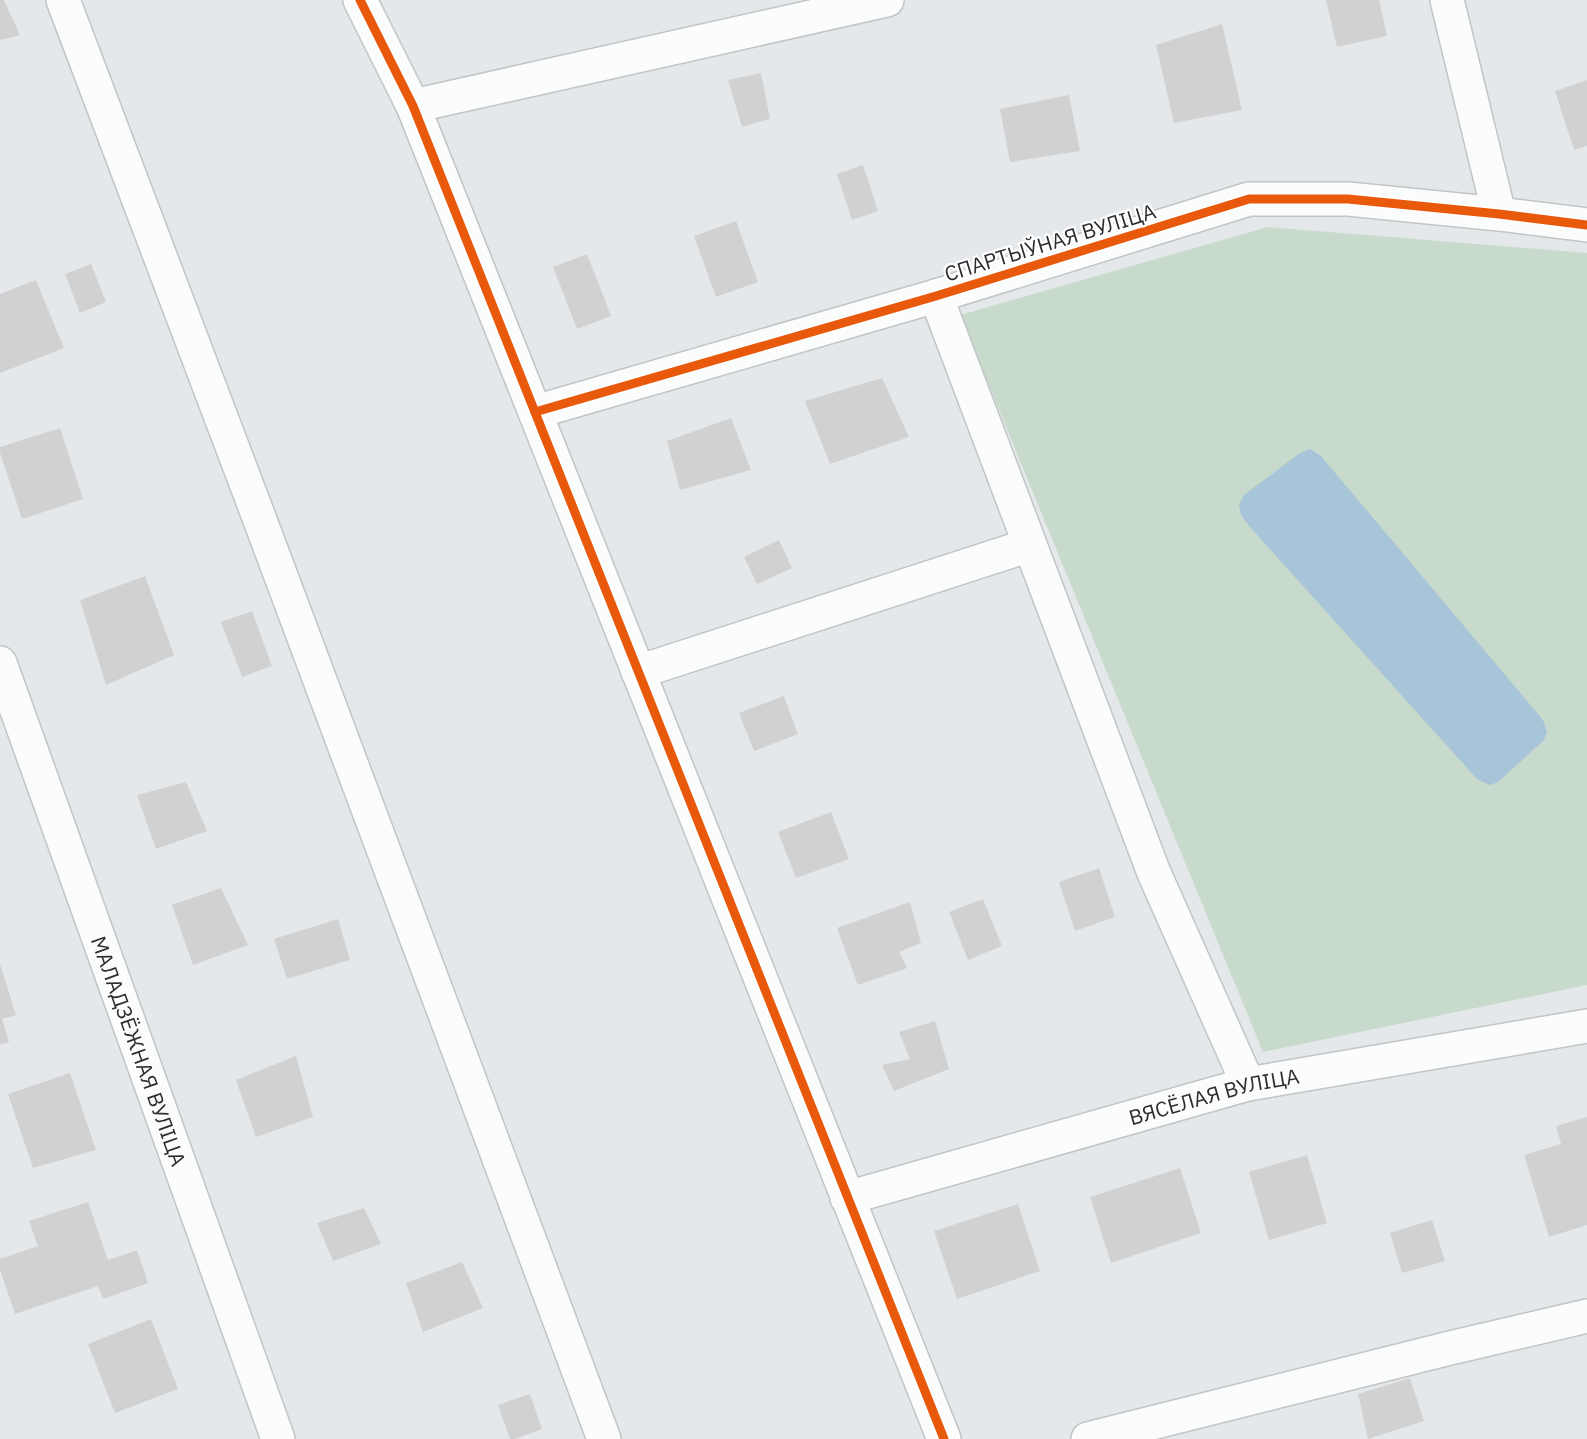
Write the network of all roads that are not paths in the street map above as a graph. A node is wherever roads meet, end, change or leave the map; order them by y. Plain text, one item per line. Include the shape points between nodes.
1 (63, 0) edge
2 (360, 0) edge
3 (887, 0) edge
4 (1447, 0) edge
5 (414, 106) junction
6 (1499, 214) junction
7 (1587, 225) edge
8 (936, 296) junction
9 (536, 412) junction
10 (1030, 545) junction
11 (0, 663) edge
12 (638, 672) junction
13 (1587, 1026) edge
14 (1248, 1084) junction
15 (847, 1198) junction
16 (1587, 1316) edge
17 (278, 1439) edge
18 (604, 1439) edge
19 (944, 1439) edge
20 (1088, 1439) edge

1 - 18 street
2 - 5 street
3 - 5 street
4 - 6 street
5 - 9 street
6 - 7 street, СПАРТЫЎНАЯ ВУЛІЦА
6 - 8 street, СПАРТЫЎНАЯ ВУЛІЦА via 1348,199 1249,199
8 - 9 street, СПАРТЫЎНАЯ ВУЛІЦА
8 - 10 street
9 - 12 street
10 - 12 street
10 - 14 street via 1154,873
11 - 17 street, МАЛАДЗЁЖНАЯ ВУЛІЦА
12 - 15 street
13 - 14 street, ВЯСЁЛАЯ ВУЛІЦА
14 - 15 street, ВЯСЁЛАЯ ВУЛІЦА
15 - 19 street
16 - 20 street

